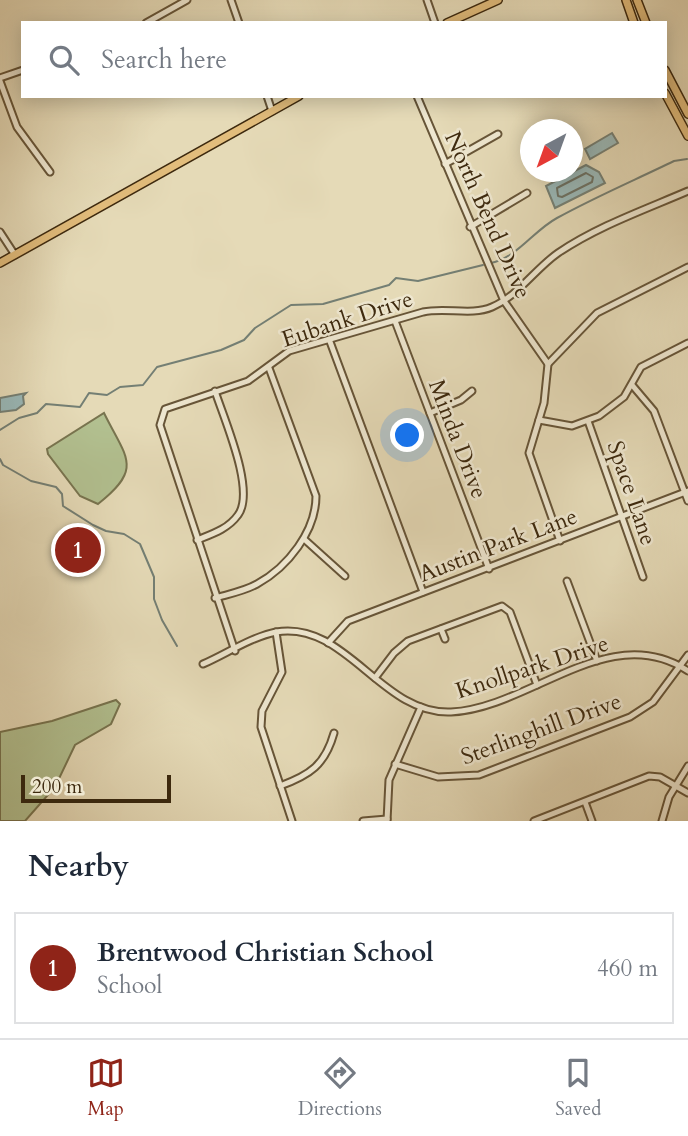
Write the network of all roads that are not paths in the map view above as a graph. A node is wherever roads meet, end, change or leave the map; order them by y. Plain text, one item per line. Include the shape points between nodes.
1 (187, 0) edge
2 (231, 0) edge
3 (427, 0) edge
4 (498, 0) edge
5 (626, 0) edge
6 (637, 0) edge
7 (150, 21) edge
8 (238, 21) edge
9 (434, 21) edge
10 (451, 21) edge
11 (633, 21) edge
12 (645, 21) edge
13 (21, 71) edge
14 (667, 74) edge
15 (0, 80) edge
16 (677, 92) junction
17 (667, 95) edge
18 (667, 97) edge
19 (268, 98) edge
20 (295, 98) edge
21 (418, 98) edge
22 (272, 111) junction
23 (688, 114) edge
24 (499, 134) dead end
25 (688, 136) edge
26 (444, 164) junction
27 (50, 172) dead end
28 (688, 191) edge
29 (527, 193) dead end
30 (470, 227) junction
31 (0, 232) edge
32 (15, 255) junction
33 (0, 263) edge
34 (688, 267) edge
35 (504, 301) junction
36 (395, 321) junction
37 (329, 339) junction
38 (688, 342) edge
39 (548, 364) junction
40 (269, 368) junction
41 (632, 385) junction
42 (215, 391) junction
43 (472, 391) dead end
44 (430, 413) junction
45 (539, 420) junction
46 (588, 421) junction
47 (686, 491) edge
48 (688, 501) edge
49 (623, 516) junction
50 (304, 539) junction
51 (197, 540) junction
52 (559, 541) junction
53 (489, 569) junction
54 (345, 576) dead end
55 (643, 577) dead end
56 (567, 581) dead end
57 (423, 592) junction
58 (215, 598) junction
59 (441, 629) junction
60 (276, 632) junction
61 (445, 639) dead end
62 (328, 643) junction
63 (235, 651) junction
64 (688, 655) edge
65 (597, 662) junction
66 (203, 664) dead end
67 (680, 666) junction
68 (688, 671) edge
69 (375, 678) junction
70 (537, 685) junction
71 (421, 707) junction
72 (334, 733) dead end
73 (395, 764) junction
74 (688, 766) edge
75 (676, 785) junction
76 (280, 786) junction
77 (688, 793) edge
78 (584, 802) junction
79 (387, 820) edge
80 (292, 821) edge
81 (363, 821) edge
82 (534, 821) edge
83 (592, 821) edge
84 (662, 821) edge

1 - 7 street
2 - 8 street
3 - 9 street
4 - 10 main road
5 - 11 main road
6 - 12 main road
13 - 15 street
14 - 16 main road
15 - 27 street via 17,127
16 - 17 main road
16 - 23 main road
18 - 25 main road
19 - 22 street
20 - 22 main road
21 - 26 street, North Bend Drive
22 - 32 main road
24 - 26 street
26 - 30 street, North Bend Drive
28 - 35 street, Eubank Drive via 580,239
29 - 30 street
30 - 35 street, North Bend Drive
31 - 32 street
32 - 33 main road
34 - 39 street via 597,313
35 - 36 street, Eubank Drive via 478,311 435,309
35 - 39 street, North Bend Drive
36 - 37 street, Eubank Drive
36 - 44 street, Minda Drive
37 - 40 street, Eubank Drive via 289,351
37 - 57 street
38 - 41 street via 641,367
39 - 45 street
40 - 42 street, Eubank Drive
40 - 50 street via 316,496 315,516
41 - 46 street via 617,404
41 - 47 street via 654,411
42 - 51 street via 244,485 244,501 230,524
42 - 51 street, Eubank Drive via 169,407 160,417
43 - 44 street
44 - 53 street, Minda Drive
45 - 46 street via 563,427
45 - 52 street via 529,453
46 - 49 street, Space Lane
47 - 48 street
47 - 49 street, Austin Park Lane
49 - 52 street, Austin Park Lane
49 - 55 street, Space Lane
50 - 54 street
50 - 58 street via 265,579
51 - 58 street, Eubank Drive
52 - 53 street, Austin Park Lane
53 - 57 street, Austin Park Lane
56 - 65 street
57 - 62 street, Austin Park Lane via 348,621
58 - 63 street, Eubank Drive
59 - 61 street
59 - 69 street via 400,647
59 - 70 street via 494,608 506,608
60 - 62 street, Knollpark Drive via 304,633
60 - 63 street
60 - 76 street via 282,671 265,704 261,727
62 - 69 street, Knollpark Drive
63 - 66 street
64 - 67 street, Sterlinghill Drive
65 - 67 street, Knollpark Drive via 640,653
65 - 70 street, Knollpark Drive
67 - 68 street, Knollpark Drive
67 - 73 street, Sterlinghill Drive via 653,702 631,717 492,771 454,778
69 - 71 street, Knollpark Drive
70 - 71 street, Knollpark Drive via 464,710 441,712
71 - 73 street
72 - 76 street via 317,768
73 - 79 street via 386,789
74 - 75 street
75 - 77 street
75 - 78 street via 649,776
75 - 84 street
76 - 80 street
78 - 82 street
78 - 83 street
79 - 81 street

